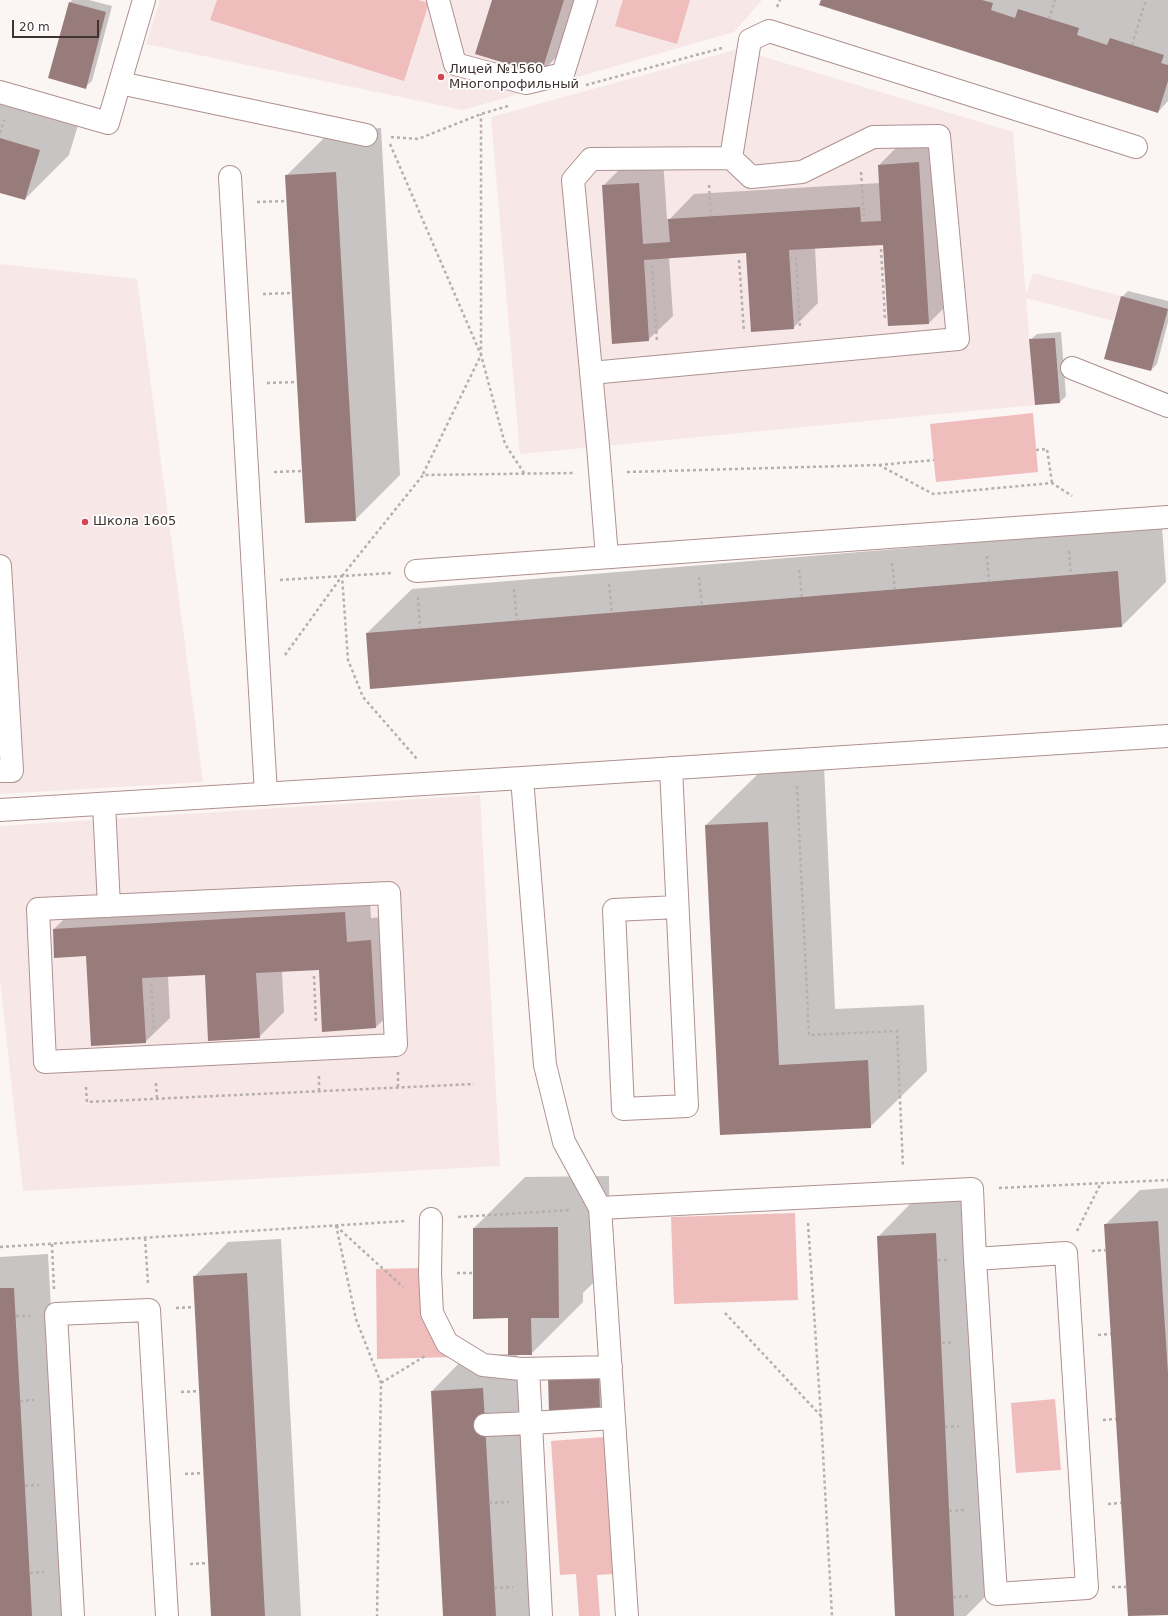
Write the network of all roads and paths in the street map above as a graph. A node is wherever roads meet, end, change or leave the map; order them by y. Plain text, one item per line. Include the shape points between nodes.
1 (144, 0) edge
2 (438, 0) edge
3 (586, 0) edge
4 (1055, 0) edge
5 (1146, 0) edge
6 (1049, 19) dead end
7 (1132, 45) dead end
8 (120, 83) junction
9 (0, 92) edge
10 (481, 114) dead end
11 (377, 136) joint
12 (859, 144) junction
13 (1136, 147) dead end
14 (707, 158) junction
15 (731, 158) junction
16 (230, 177) dead end
17 (711, 216) dead end
18 (864, 216) dead end
19 (881, 248) dead end
20 (789, 258) dead end
21 (739, 260) dead end
22 (644, 268) dead end
23 (887, 346) junction
24 (802, 354) junction
25 (480, 355) junction
26 (746, 359) junction
27 (659, 367) junction
28 (1072, 368) dead end
29 (592, 374) junction
30 (1168, 406) edge
31 (1036, 450) dead end
32 (934, 460) dead end
33 (879, 465) junction
34 (600, 473) junction
35 (524, 474) junction
36 (423, 475) junction
37 (1052, 483) junction
38 (1078, 500) dead end
39 (1168, 517) edge
40 (607, 557) junction
41 (512, 565) junction
42 (0, 566) edge
43 (416, 571) junction
44 (342, 576) junction
45 (253, 582) junction
46 (517, 621) dead end
47 (420, 629) dead end
48 (260, 689) junction
49 (1168, 736) edge
50 (796, 760) junction
51 (671, 768) junction
52 (0, 771) edge
53 (522, 778) junction
54 (438, 783) junction
55 (266, 794) junction
56 (104, 804) junction
57 (0, 810) edge
58 (109, 906) junction
59 (677, 907) junction
60 (85, 1060) junction
61 (474, 1084) dead end
62 (1168, 1180) edge
63 (1101, 1183) junction
64 (972, 1189) junction
65 (904, 1193) junction
66 (807, 1198) junction
67 (600, 1208) junction
68 (432, 1219) junction
69 (336, 1225) junction
70 (0, 1247) edge
71 (1106, 1250) dead end
72 (1066, 1253) junction
73 (975, 1259) junction
74 (432, 1313) junction
75 (726, 1313) dead end
76 (447, 1343) junction
77 (611, 1367) junction
78 (528, 1369) junction
79 (381, 1383) junction
80 (821, 1417) junction
81 (614, 1418) junction
82 (531, 1423) junction
83 (485, 1425) dead end
84 (73, 1616) edge
85 (167, 1616) edge
86 (377, 1616) edge
87 (541, 1616) edge
88 (628, 1616) edge
89 (832, 1616) edge

1 - 8 lane
2 - 3 lane via 455,64 526,83 563,74
4 - 6 path
5 - 7 path
8 - 9 lane via 108,123
8 - 11 lane
10 - 25 path
11 - 25 path
12 - 15 lane via 802,172 751,177
12 - 18 path
12 - 23 lane via 873,137 940,136 958,339
13 - 15 lane via 769,31 750,40
14 - 15 lane
14 - 17 path
14 - 29 lane via 591,159 573,180
16 - 45 lane
19 - 23 path
20 - 24 path via 796,258
21 - 26 path
22 - 27 path via 652,267
23 - 24 lane
24 - 26 lane
25 - 35 path via 506,444
25 - 36 path
26 - 27 lane
27 - 29 lane
28 - 30 lane
29 - 34 lane
31 - 37 path via 1047,449
32 - 33 path
33 - 34 path
33 - 37 path via 933,494
34 - 35 path
34 - 40 lane
35 - 36 path
36 - 44 path
37 - 38 path
39 - 40 lane
40 - 41 lane
41 - 43 lane
41 - 46 path
42 - 52 lane via 12,771
43 - 44 path
43 - 47 path
44 - 45 path
44 - 48 path
44 - 54 path via 348,660 363,697
45 - 48 lane
48 - 55 lane
49 - 50 lane
50 - 51 lane
50 - 65 path via 808,1035 897,1031
51 - 53 lane
51 - 59 lane
53 - 54 lane
53 - 67 lane via 546,1065 564,1142
54 - 55 lane
55 - 56 lane
56 - 57 lane
56 - 58 lane
58 - 60 lane via 38,909 45,1062
58 - 60 lane via 389,893 396,1045
59 - 59 lane via 687,1106 623,1109 614,910
60 - 61 path via 87,1102
62 - 63 path
63 - 64 path
63 - 72 path
64 - 65 lane
64 - 73 lane
65 - 66 lane
66 - 67 lane
66 - 80 path
67 - 68 path
67 - 77 lane
68 - 69 path
68 - 74 lane
69 - 70 path
69 - 74 path
69 - 79 path via 356,1319
71 - 72 path
72 - 73 lane
72 - 73 lane via 1087,1588 996,1594
74 - 76 lane
75 - 80 path
76 - 78 lane via 483,1365
76 - 79 path
77 - 78 lane
77 - 81 lane
78 - 82 lane
79 - 86 path
80 - 89 path
81 - 82 lane
81 - 88 lane
82 - 83 lane
82 - 87 lane
84 - 85 lane via 56,1314 149,1310

